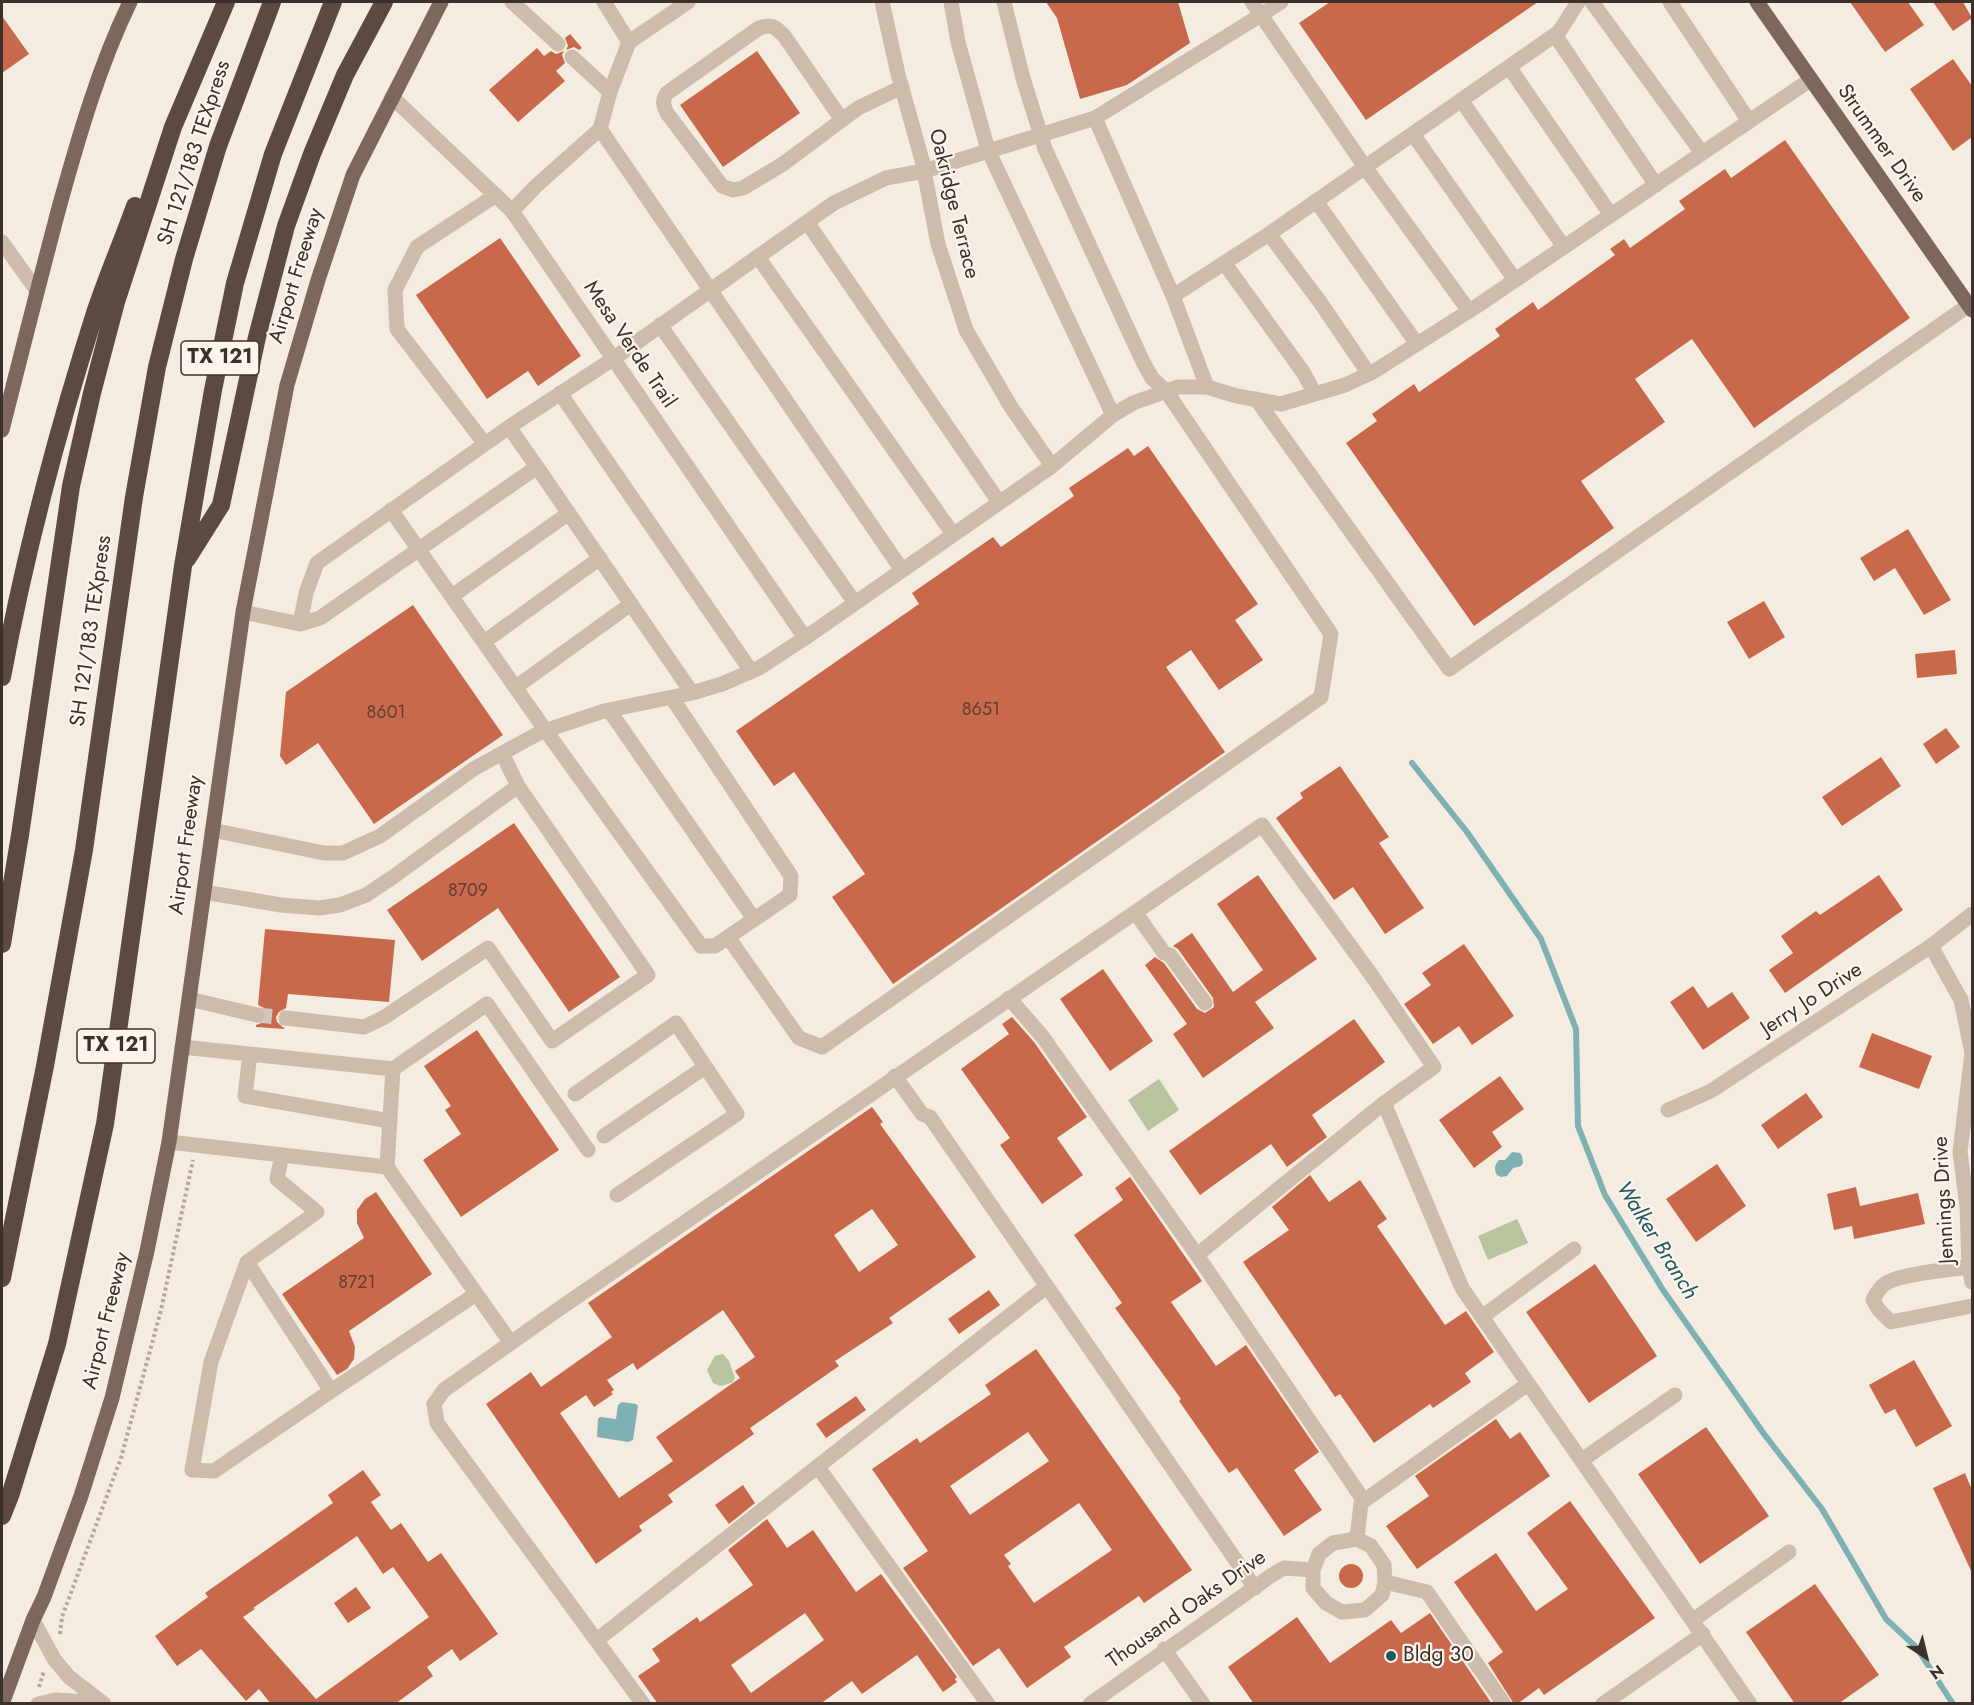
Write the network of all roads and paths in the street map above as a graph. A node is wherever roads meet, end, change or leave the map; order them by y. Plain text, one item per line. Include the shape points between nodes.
1 (128, 2) edge
2 (216, 2) edge
3 (226, 2) edge
4 (272, 2) edge
5 (333, 2) edge
6 (384, 2) edge
7 (441, 2) edge
8 (512, 2) edge
9 (604, 2) edge
10 (688, 2) edge
11 (882, 2) edge
12 (951, 2) edge
13 (1004, 2) edge
14 (1252, 2) edge
15 (1281, 2) edge
16 (1578, 2) edge
17 (1592, 2) edge
18 (1670, 2) edge
19 (1757, 2) edge
20 (1261, 15) junction
21 (1555, 35) junction
22 (629, 42) junction
23 (558, 44) dead end
24 (572, 57) dead end
25 (1509, 67) junction
26 (1810, 80) junction
27 (902, 87) junction
28 (610, 92) junction
29 (392, 97) junction
30 (1461, 100) junction
31 (1095, 118) junction
32 (842, 120) junction
33 (1749, 121) junction
34 (600, 129) junction
35 (1413, 134) junction
36 (1040, 135) junction
37 (988, 150) junction
38 (1702, 153) junction
39 (1365, 167) junction
40 (924, 171) junction
41 (1656, 184) junction
42 (496, 195) junction
43 (1316, 201) junction
44 (512, 211) junction
45 (1611, 215) junction
46 (807, 222) junction
47 (1269, 234) junction
48 (2, 242) edge
49 (1564, 247) junction
50 (758, 257) junction
51 (1225, 264) junction
52 (1515, 280) junction
53 (710, 290) junction
54 (37, 291) junction
55 (1173, 296) junction
56 (1971, 308) edge
57 (1469, 311) junction
58 (660, 325) junction
59 (1417, 344) junction
60 (613, 358) junction
61 (1369, 374) junction
62 (1207, 387) junction
63 (1166, 391) junction
64 (560, 393) junction
65 (1315, 394) junction
66 (1256, 399) junction
67 (1113, 415) junction
68 (509, 427) junction
69 (2, 430) edge
70 (484, 444) junction
71 (1052, 466) junction
72 (537, 467) junction
73 (999, 502) junction
74 (391, 510) junction
75 (569, 513) junction
76 (953, 534) junction
77 (419, 549) junction
78 (600, 558) junction
79 (183, 566) junction
80 (902, 570) junction
81 (452, 596) junction
82 (855, 603) junction
83 (631, 604) junction
84 (243, 612) junction
85 (300, 624) junction
86 (805, 638) junction
87 (484, 642) junction
88 (751, 671) junction
89 (2, 677) edge
90 (516, 687) junction
91 (692, 693) junction
92 (672, 698) junction
93 (609, 710) junction
94 (546, 731) junction
95 (502, 753) junction
96 (518, 786) junction
97 (212, 830) junction
98 (204, 892) junction
99 (1135, 912) junction
100 (1972, 914) edge
101 (754, 919) junction
102 (728, 937) junction
103 (2, 944) edge
104 (1932, 946) junction
105 (1010, 998) junction
106 (189, 999) junction
107 (1205, 1003) dead end
108 (257, 1015) tunnel mouth
109 (286, 1018) tunnel mouth
110 (182, 1047) junction
111 (250, 1054) junction
112 (705, 1067) junction
113 (393, 1069) junction
114 (895, 1076) junction
115 (575, 1094) dead end
116 (1384, 1103) junction
117 (1668, 1110) dead end
118 (390, 1121) junction
119 (604, 1136) dead end
120 (169, 1142) junction
121 (196, 1145) junction
122 (588, 1150) dead end
123 (282, 1155) junction
124 (387, 1167) junction
125 (617, 1195) dead end
126 (1574, 1249) dead end
127 (1197, 1255) junction
128 (247, 1262) junction
129 (1971, 1275) edge
130 (2, 1278) edge
131 (1046, 1287) junction
132 (476, 1294) junction
133 (1972, 1306) edge
134 (1482, 1317) junction
135 (511, 1343) junction
136 (1528, 1384) junction
137 (331, 1391) junction
138 (1675, 1395) dead end
139 (1582, 1460) junction
140 (818, 1467) junction
141 (1364, 1501) junction
142 (2, 1516) edge
143 (1357, 1539) junction
144 (1790, 1552) dead end
145 (1312, 1570) junction
146 (1385, 1582) junction
147 (1255, 1587) junction
148 (33, 1620) junction
149 (1693, 1620) junction
150 (1703, 1634) junction
151 (60, 1637) dead end
152 (597, 1640) junction
153 (1164, 1649) junction
154 (57, 1662) junction
155 (37, 1700) edge
156 (104, 1703) edge
157 (2, 1704) edge
158 (643, 1704) edge
159 (988, 1704) edge
160 (1090, 1704) edge
161 (1203, 1704) edge
162 (1504, 1704) edge
163 (1603, 1704) edge
164 (1750, 1704) edge

1 - 54 main road via 76,147
2 - 89 highway via 96,312 46,479 16,599
3 - 103 highway, SH 121/183 TEXpress via 173,127 116,302 71,486
4 - 130 highway, SH 121/183 TEXpress via 218,146 157,367 134,497 84,850
5 - 79 highway, Airport Freeway / TX 121 via 273,154 235,283
6 - 79 highway via 345,75 286,226 257,337 221,505
7 - 29 main road, Airport Freeway
8 - 23 street
9 - 22 street
10 - 22 street
11 - 27 street, Oakridge Terrace
12 - 37 street
13 - 36 street
14 - 20 street
15 - 20 street
16 - 21 street
17 - 38 street
18 - 33 street
19 - 26 main road, Strummer Drive
20 - 31 street
20 - 39 street
21 - 25 street
21 - 41 street
22 - 28 street
24 - 28 street
25 - 30 street
25 - 45 street
26 - 33 street
26 - 56 main road, Strummer Drive
27 - 32 street
27 - 40 street, Oakridge Terrace
28 - 34 street
29 - 42 street, Mesa Verde Trail
29 - 84 main road, Airport Freeway via 353,176 287,385
30 - 35 street
30 - 49 street
31 - 36 street
31 - 55 street
32 - 32 street via 783,164 733,190 722,186 667,113 663,99 768,24 785,36
33 - 38 street
34 - 44 street
34 - 53 street
35 - 39 street
35 - 52 street
36 - 37 street
36 - 63 street via 1143,362
37 - 40 street
37 - 67 street
38 - 41 street
39 - 43 street
39 - 57 street
40 - 46 street via 886,178 834,203
40 - 71 street, Oakridge Terrace via 938,244 966,330 1011,407
41 - 45 street
42 - 44 street, Mesa Verde Trail
42 - 70 street via 417,247 394,290 397,328
43 - 47 street
43 - 59 street
44 - 60 street, Mesa Verde Trail
45 - 49 street
46 - 50 street
46 - 73 street
47 - 51 street
47 - 61 street
48 - 54 street
49 - 52 street
50 - 53 street
50 - 76 street
51 - 55 street
51 - 65 street
52 - 57 street
53 - 58 street
53 - 80 street
54 - 69 main road
55 - 62 street
56 - 66 street via 1449,669
57 - 59 street
58 - 60 street
58 - 82 street
59 - 61 street
60 - 64 street
60 - 86 street, Mesa Verde Trail
61 - 65 street
62 - 63 street
62 - 66 street
63 - 67 street
63 - 102 street via 1331,634 1321,697 822,1047 799,1038
64 - 68 street
64 - 88 street
65 - 66 street via 1281,404
67 - 71 street
68 - 70 street
68 - 72 street
70 - 74 street
71 - 73 street
72 - 75 street
72 - 77 street
73 - 76 street
74 - 77 street
74 - 85 street via 317,562
75 - 78 street
75 - 81 street
76 - 80 street
77 - 81 street
77 - 85 street via 320,618
78 - 83 street
78 - 87 street
79 - 142 highway, Airport Freeway / TX 121 via 105,1124 57,1344
80 - 82 street
81 - 87 street
82 - 86 street
83 - 90 street
83 - 91 street
84 - 85 street
84 - 97 main road, Airport Freeway
86 - 88 street
87 - 90 street
88 - 91 street
90 - 94 street
91 - 92 street
92 - 93 street
92 - 101 street via 791,876 789,895
93 - 94 street
93 - 101 street
94 - 95 street
94 - 102 street via 701,946 715,946
95 - 96 street
95 - 97 street via 380,836 343,853 324,853
96 - 98 street via 393,877 366,895 340,905 319,909
96 - 109 street via 648,975 552,1041 488,948 364,1027
97 - 98 main road, Airport Freeway
98 - 106 main road, Airport Freeway
99 - 105 street
99 - 107 street
99 - 116 street via 1262,825 1434,1067
100 - 104 street, Jerry Jo Drive
101 - 102 street
104 - 117 street, Jerry Jo Drive via 1712,1091
104 - 129 street, Jennings Drive via 1961,1000 1972,1053 1960,1152
105 - 114 street
105 - 127 street via 1042,1036
106 - 108 street
106 - 110 main road, Airport Freeway
110 - 111 street
110 - 120 main road, Airport Freeway
111 - 113 street
111 - 118 street via 245,1096
112 - 115 street via 676,1023
112 - 119 street
112 - 125 street via 737,1114
113 - 118 street
113 - 122 street via 487,1004
114 - 131 street via 922,1114 930,1118
114 - 135 street
116 - 127 street
116 - 134 street via 1462,1288
118 - 124 street
120 - 121 street
120 - 148 main road, Airport Freeway via 112,1398 81,1496
121 - 123 street
121 - 151 path via 161,1310 128,1435 62,1617
123 - 124 street
123 - 128 street via 277,1179 317,1212
124 - 132 street
126 - 134 street
127 - 141 street
128 - 137 street
128 - 137 street via 211,1362 192,1470 213,1471
129 - 133 street via 1915,1275 1887,1282 1873,1300 1891,1322
131 - 140 street
131 - 147 street
132 - 135 street
132 - 137 street
134 - 136 street
135 - 152 street via 444,1390 434,1404 437,1423
136 - 139 street
136 - 141 street
138 - 139 street
139 - 149 street
140 - 152 street
140 - 159 street
141 - 143 street
143 - 145 street via 1333,1543 1319,1554
143 - 146 street via 1371,1546 1384,1565
144 - 149 street
145 - 146 street via 1313,1588 1326,1603 1342,1612 1365,1610 1382,1595
145 - 147 street, Thousand Oaks Drive via 1284,1568
146 - 162 street via 1427,1592
147 - 153 street, Thousand Oaks Drive
148 - 154 street
148 - 157 main road, Airport Freeway
149 - 150 street
150 - 163 street
150 - 164 street
152 - 158 street
153 - 160 street, Thousand Oaks Drive
153 - 161 street
154 - 155 path via 44,1672
154 - 156 street via 69,1677
155 - 156 street

